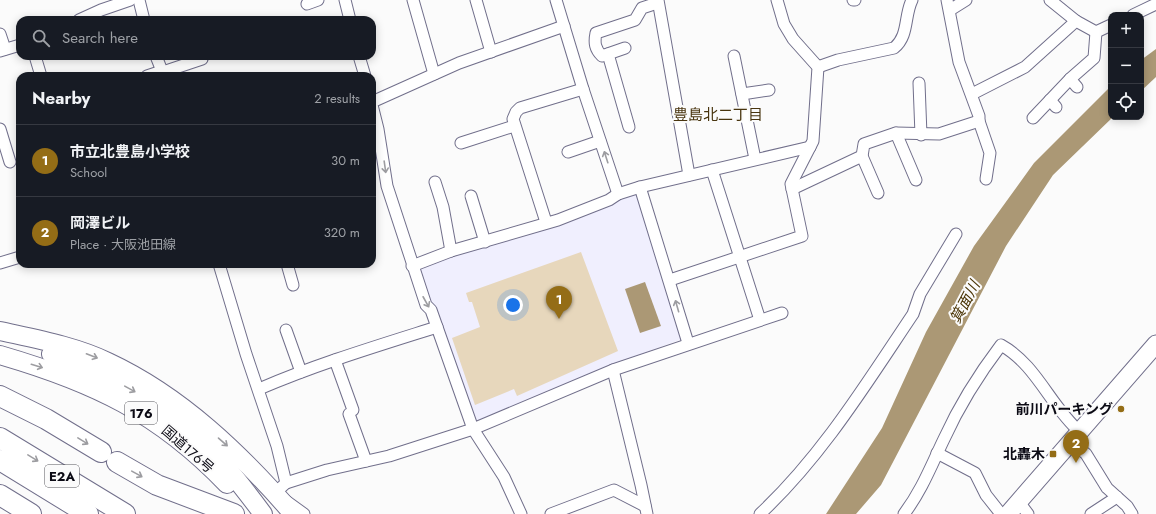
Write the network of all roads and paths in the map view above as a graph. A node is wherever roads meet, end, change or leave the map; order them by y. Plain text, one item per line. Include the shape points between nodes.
1 (130, 0) edge
2 (139, 0) edge
3 (345, 0) edge
4 (413, 0) edge
5 (476, 0) edge
6 (556, 0) edge
7 (777, 0) edge
8 (912, 0) edge
9 (966, 0) edge
10 (1050, 0) edge
11 (657, 2) edge
12 (1156, 4) edge
13 (948, 5) edge
14 (1139, 12) edge
15 (88, 16) edge
16 (143, 16) edge
17 (349, 16) edge
18 (1076, 20) junction
19 (564, 26) junction
20 (1108, 26) edge
21 (1096, 32) junction
22 (0, 34) edge
23 (16, 46) edge
24 (625, 48) dead end
25 (2, 50) edge
26 (491, 52) junction
27 (608, 54) junction
28 (734, 56) dead end
29 (37, 60) edge
30 (158, 60) edge
31 (199, 60) edge
32 (361, 60) edge
33 (818, 67) junction
34 (41, 72) edge
35 (163, 72) edge
36 (166, 72) edge
37 (363, 72) edge
38 (434, 74) junction
39 (919, 83) dead end
40 (583, 89) junction
41 (769, 90) dead end
42 (742, 94) junction
43 (972, 94) junction
44 (376, 100) edge
45 (1033, 118) dead end
46 (979, 121) junction
47 (514, 126) junction
48 (629, 127) dead end
49 (0, 129) edge
50 (896, 133) junction
51 (921, 134) junction
52 (376, 135) edge
53 (600, 141) junction
54 (461, 143) dead end
55 (810, 147) junction
56 (568, 152) dead end
57 (862, 156) junction
58 (755, 159) junction
59 (10, 162) dead end
60 (712, 170) junction
61 (690, 175) junction
62 (986, 179) dead end
63 (916, 180) dead end
64 (435, 182) dead end
65 (640, 187) junction
66 (792, 189) junction
67 (878, 193) dead end
68 (618, 194) junction
69 (471, 196) dead end
70 (546, 222) junction
71 (956, 234) dead end
72 (485, 242) junction
73 (451, 251) junction
74 (739, 257) junction
75 (16, 258) edge
76 (0, 263) edge
77 (412, 266) junction
78 (220, 268) edge
79 (288, 268) edge
80 (670, 280) junction
81 (293, 285) dead end
82 (782, 313) dead end
83 (760, 320) junction
84 (437, 327) junction
85 (286, 330) dead end
86 (0, 331) edge
87 (0, 339) edge
88 (688, 343) junction
89 (1156, 344) edge
90 (0, 355) edge
91 (335, 360) junction
92 (613, 370) junction
93 (301, 372) junction
94 (259, 389) junction
95 (0, 396) edge
96 (473, 429) junction
97 (1076, 437) junction
98 (0, 438) edge
99 (937, 453) junction
100 (0, 460) edge
101 (366, 461) junction
102 (157, 485) junction
103 (280, 488) junction
104 (0, 495) edge
105 (1117, 497) junction
106 (646, 510) edge
107 (1018, 510) edge
108 (31, 514) edge
109 (88, 514) edge
110 (125, 514) edge
111 (195, 514) edge
112 (234, 514) edge
113 (255, 514) edge
114 (264, 514) edge
115 (293, 514) edge
116 (304, 514) edge
117 (521, 514) edge
118 (551, 514) edge
119 (760, 514) edge
120 (904, 514) edge
121 (1001, 514) edge
122 (1092, 514) edge
123 (1132, 514) edge

1 - 15 street
2 - 16 street
3 - 17 street
4 - 38 street
5 - 26 street
6 - 19 street
7 - 33 street via 784,24 793,39
8 - 33 street via 907,10 905,34 894,48
9 - 13 street
10 - 18 street
11 - 27 street via 642,8 634,20 596,33 594,42 597,51 602,56
11 - 61 street
12 - 14 street
13 - 43 street via 959,62
18 - 21 street
18 - 43 street via 1025,67
19 - 26 street
19 - 40 street
20 - 21 street
21 - 45 street via 1094,58 1053,104
22 - 25 street
23 - 25 street
24 - 27 street
26 - 38 street via 459,62
27 - 48 street
28 - 42 street
29 - 34 street
30 - 35 street
31 - 36 street
32 - 37 street
33 - 55 street via 814,131
38 - 44 street
39 - 51 street
40 - 47 street via 520,108 513,119
40 - 53 street
41 - 42 street
42 - 58 street
43 - 46 street
46 - 51 street via 939,134
46 - 62 street via 990,153
47 - 54 street
47 - 70 street
49 - 59 street
50 - 51 street
50 - 57 street via 864,144
50 - 63 street
52 -> 77 street via 387,186
53 - 56 street
68 -> 53 street
55 - 58 street via 767,159
55 - 66 street
57 - 66 street
57 - 67 street
58 - 60 street
60 - 61 street
60 - 74 street
61 - 65 street
64 - 73 street via 443,207
65 - 68 street
65 - 80 street
66 - 74 street via 802,236
68 - 70 street via 570,216
69 - 72 street
70 - 72 street
71 - 119 street via 920,294 913,314 833,431 786,489
72 - 73 street
73 - 77 street
74 - 80 street
74 - 83 street
75 - 76 street
77 -> 84 street
78 - 94 street
79 - 81 street
88 -> 80 street
82 - 83 street
83 - 88 street
84 - 91 street
84 - 96 street
85 - 93 street
86 -> 103 highway via 78,350 108,362 144,382 178,403
87 -> 114 highway via 96,371 164,409 202,441 225,465
88 - 92 street
89 - 97 main road
90 -> 113 highway, 国道176号 / 176 via 54,371 91,386 158,423 216,472
91 - 93 street
91 - 101 street
92 - 96 street
92 - 106 street
93 - 94 street
94 - 103 street
95 -> 102 highway via 46,419
96 - 101 street via 390,456
96 - 117 street via 504,477
97 - 99 street via 1029,367 1001,345 974,386
97 - 105 street via 1107,488
97 - 107 main road
98 -> 110 highway, E2A
99 - 120 street via 917,497
99 - 121 street via 975,473 986,495
100 - 109 highway, E2A
101 - 103 street via 327,470
102 - 111 highway
102 - 112 highway
103 - 115 highway
103 - 116 street
104 - 108 highway
105 - 122 street
105 - 123 street
106 - 118 street via 614,490

